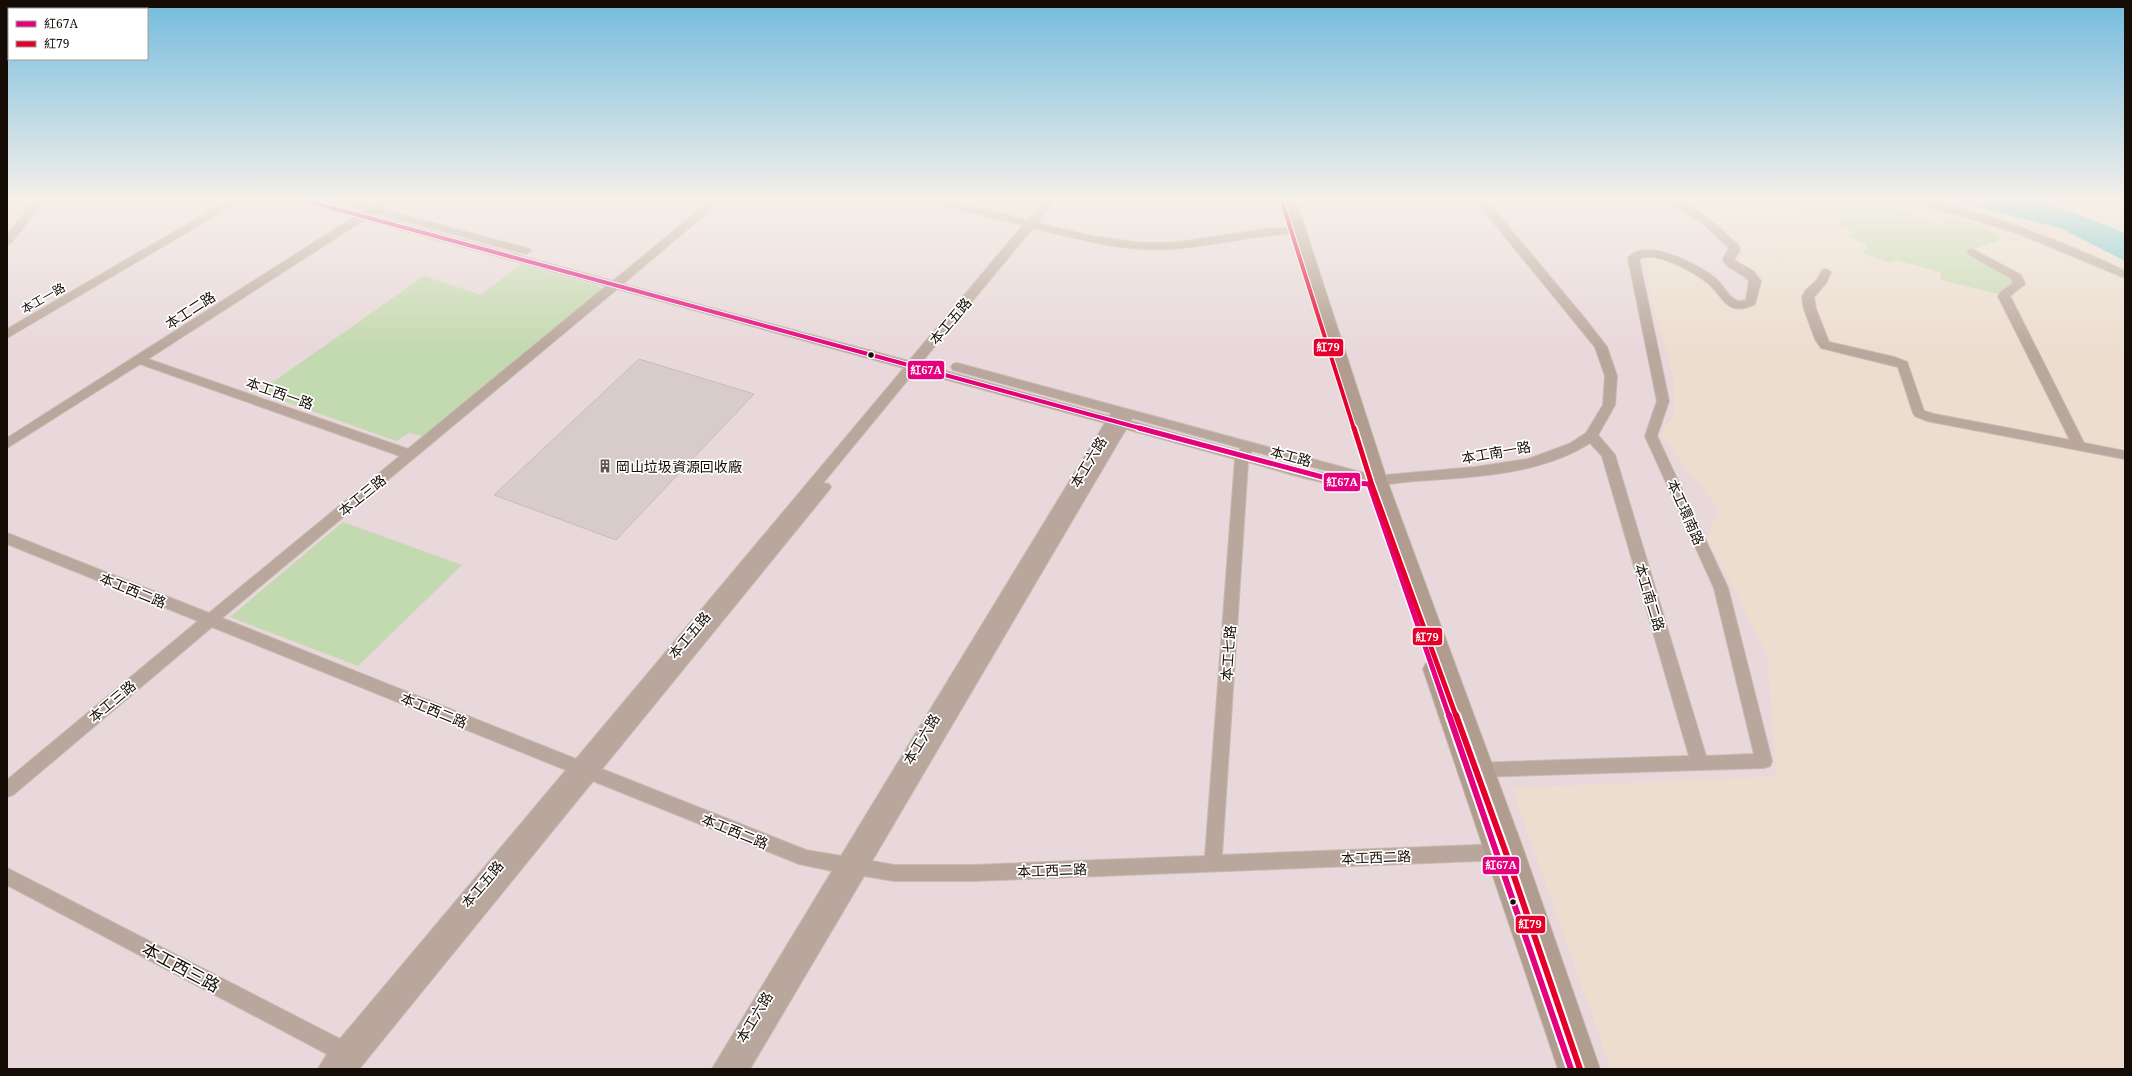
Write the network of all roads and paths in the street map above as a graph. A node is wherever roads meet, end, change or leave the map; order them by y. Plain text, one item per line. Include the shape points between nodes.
1 (150, 250) edge
2 (309, 250) edge
3 (495, 250) edge
4 (512, 250) edge
5 (657, 250) edge
6 (1013, 250) edge
7 (1299, 250) edge
8 (1522, 250) edge
9 (1735, 250) edge
10 (2069, 250) edge
11 (1972, 252) dead end
12 (1826, 272) dead end
13 (2125, 275) edge
14 (619, 282) junction
15 (7, 334) edge
16 (140, 360) junction
17 (921, 362) junction
18 (1122, 416) junction
19 (1591, 436) junction
20 (7, 444) edge
21 (2079, 446) junction
22 (1245, 450) junction
23 (411, 455) junction
24 (2125, 455) edge
25 (1371, 480) junction
26 (7, 538) edge
27 (208, 620) junction
28 (1700, 764) junction
29 (584, 770) junction
30 (1475, 770) junction
31 (7, 790) edge
32 (1504, 852) junction
33 (1213, 863) junction
34 (853, 865) junction
35 (7, 876) edge
36 (348, 1060) edge
37 (328, 1069) edge
38 (722, 1069) edge
39 (739, 1069) edge
40 (1571, 1069) edge
41 (1587, 1069) edge

1 - 15 street, 本工一路
2 - 16 street, 本工二路
3 - 14 street, 本工路
4 - 14 street, 本工路
5 - 14 street, 本工三路
6 - 17 street, 本工五路
7 - 25 main road
8 - 19 street, 本工南一路 via 1601,347 1611,376 1609,406
9 - 28 street, 本工環南路 via 1728,259 1729,262 1749,273 1755,281 1750,302 1746,305 1730,302 1705,277 1674,261 1653,253 1640,253 1633,258 1663,401 1651,436 1720,588 1764,761
10 - 13 street
11 - 21 street via 2017,277 2019,284 2004,296
12 - 21 street via 1822,281 1808,297 1821,339 1830,348 1903,365 1919,413 1932,418
14 - 17 street, 本工路
14 - 23 street, 本工三路
16 - 20 street, 本工二路
16 - 23 street, 本工西一路
17 - 18 street, 本工路
17 - 29 street, 本工五路
18 - 22 street, 本工路
18 - 34 street, 本工六路
19 - 25 street, 本工南一路 via 1574,447 1530,463 1476,472
19 - 28 street, 本工南二路 via 1608,455
21 - 24 street
22 - 25 street, 本工路 via 1341,482
22 - 33 street, 本工七路
23 - 27 street, 本工三路
25 - 30 main road
26 - 27 street, 本工西二路
27 - 29 street, 本工西二路
27 - 31 street, 本工三路
28 - 30 street, 本工環南路
29 - 34 street, 本工西二路 via 805,858
29 - 36 street, 本工五路
30 - 32 main road
32 - 33 street, 本工西二路
32 - 40 main road
32 - 41 main road
33 - 34 street, 本工西二路 via 974,873 894,873
34 - 38 street, 本工六路
34 - 39 street, 本工六路
35 - 36 street, 本工西三路
36 - 37 street, 本工五路

